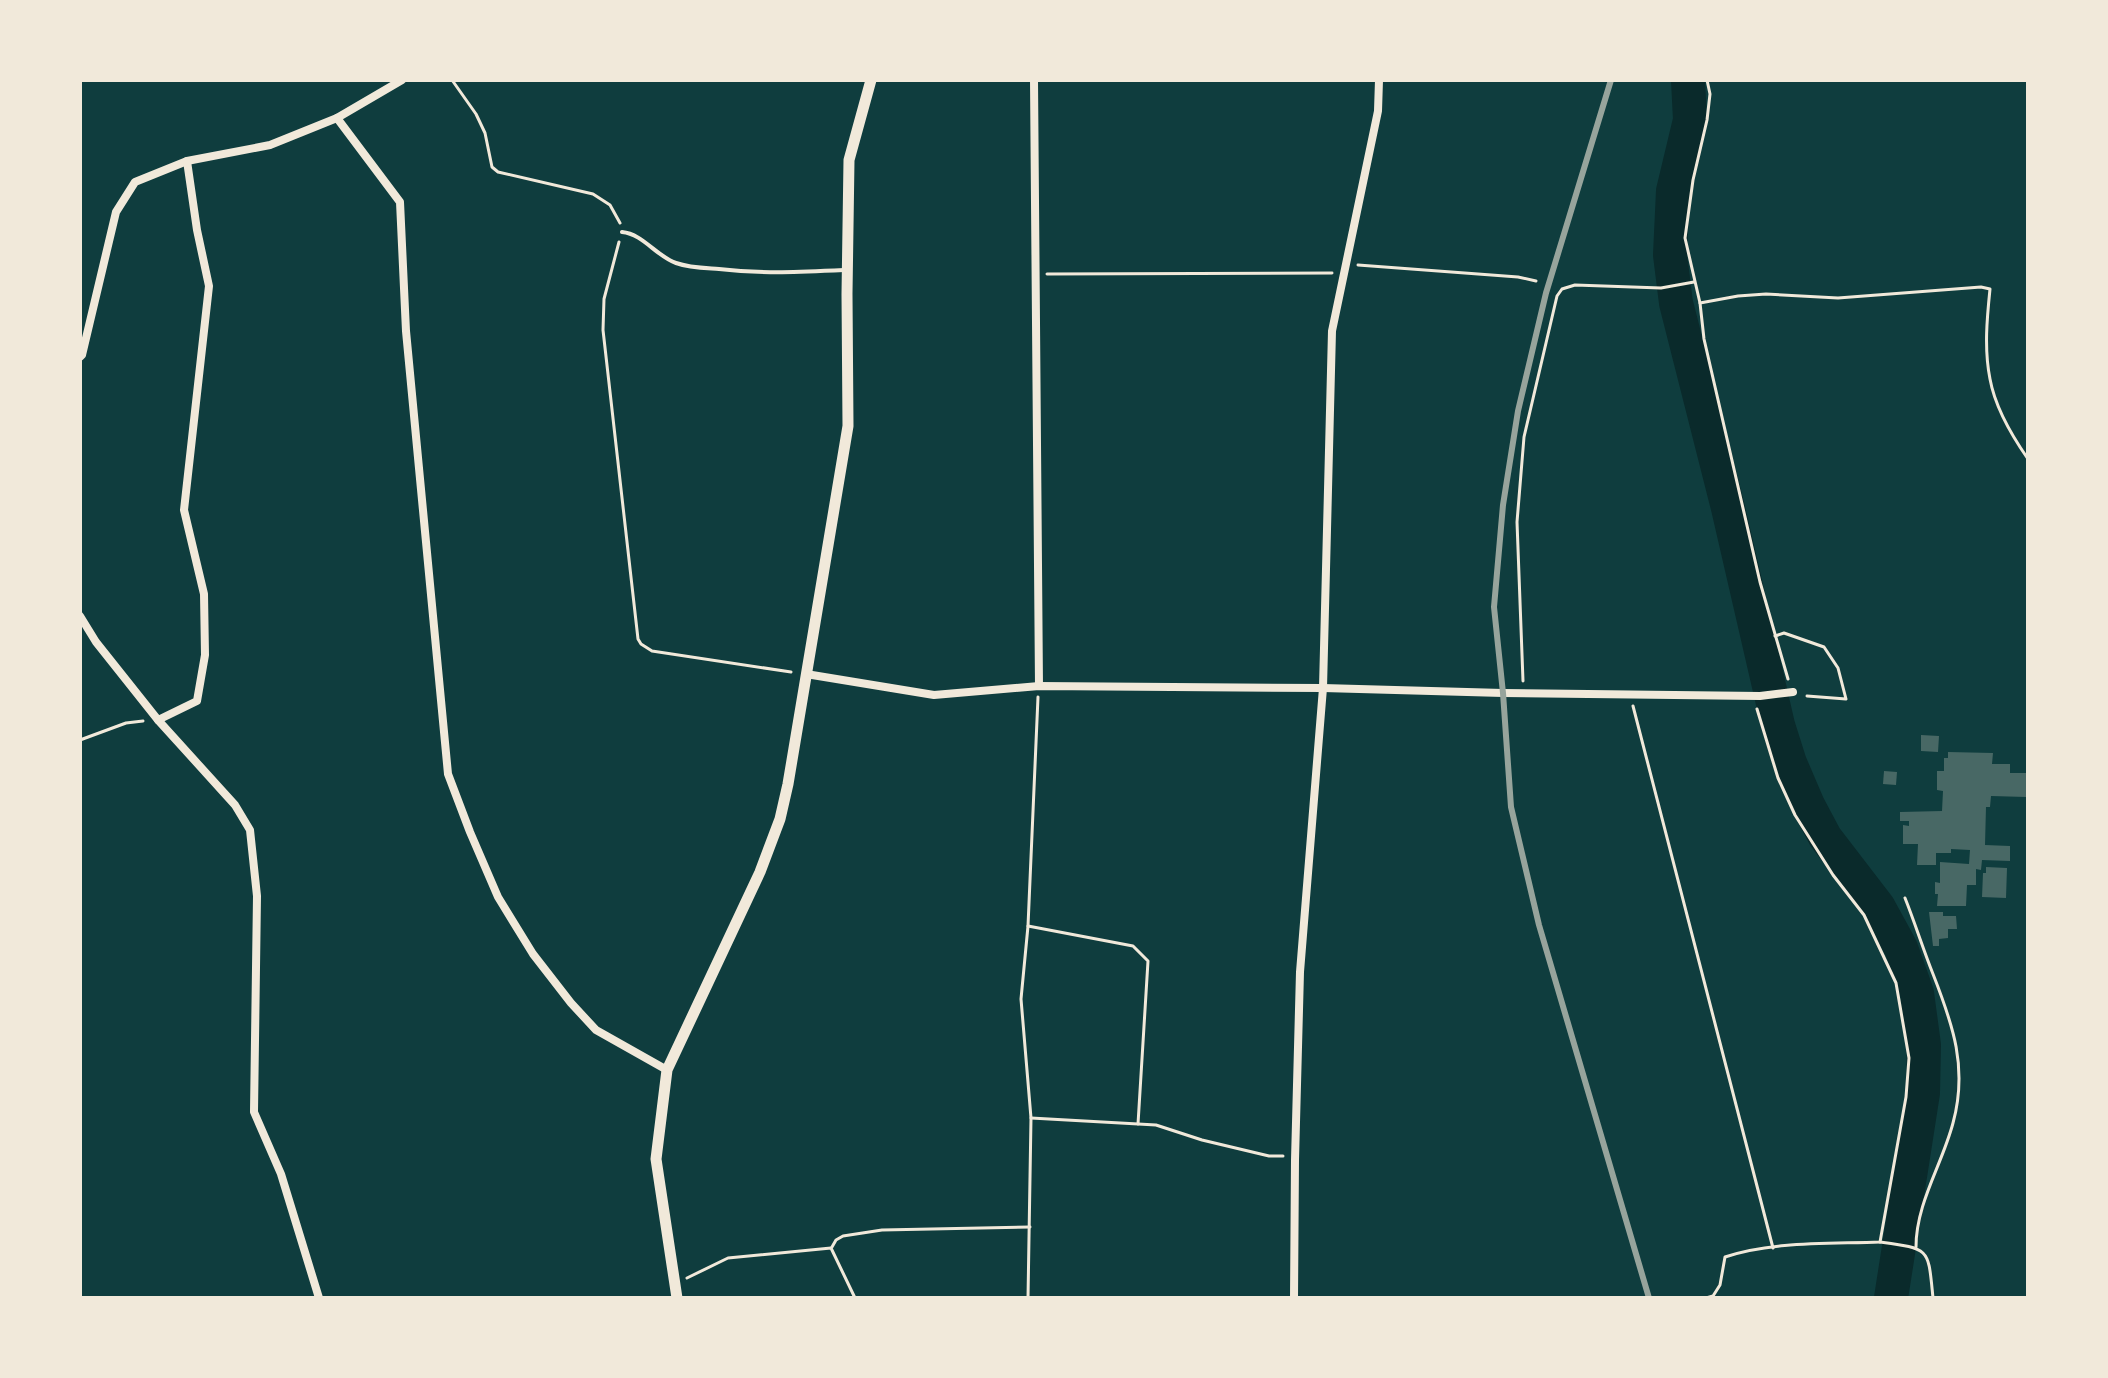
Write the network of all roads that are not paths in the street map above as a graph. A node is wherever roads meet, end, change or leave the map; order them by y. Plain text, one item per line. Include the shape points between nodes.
1 (402, 80) edge
2 (871, 80) edge
3 (1034, 80) edge
4 (1379, 80) edge
5 (337, 118) junction
6 (187, 161) junction
7 (622, 232) road end
8 (847, 270) junction
9 (80, 357) edge
10 (80, 616) edge
11 (806, 674) junction
12 (1039, 686) junction
13 (1323, 688) junction
14 (1793, 692) road end
15 (158, 720) junction
16 (667, 1070) junction
17 (319, 1298) edge
18 (677, 1298) edge
19 (1294, 1298) edge

1 - 5 street
2 - 8 main road via 849,160
3 - 12 street
4 - 13 street via 1378,111 1332,331
5 - 6 street via 270,145
5 - 16 street via 400,202 406,331 448,774 498,897 533,954 596,1030
6 - 9 street via 135,182 116,212
6 - 15 street via 209,286 184,510 204,594 205,655 197,701
7 - 8 lane via 692,267 759,274
8 - 11 main road via 848,426
10 - 15 street
11 - 12 street via 934,695
11 - 16 main road via 788,784 769,852
12 - 13 street
13 - 14 street via 1756,696
13 - 19 street via 1300,972
15 - 17 street via 235,805 250,830 258,910 254,1112 281,1174
16 - 18 main road via 656,1159

